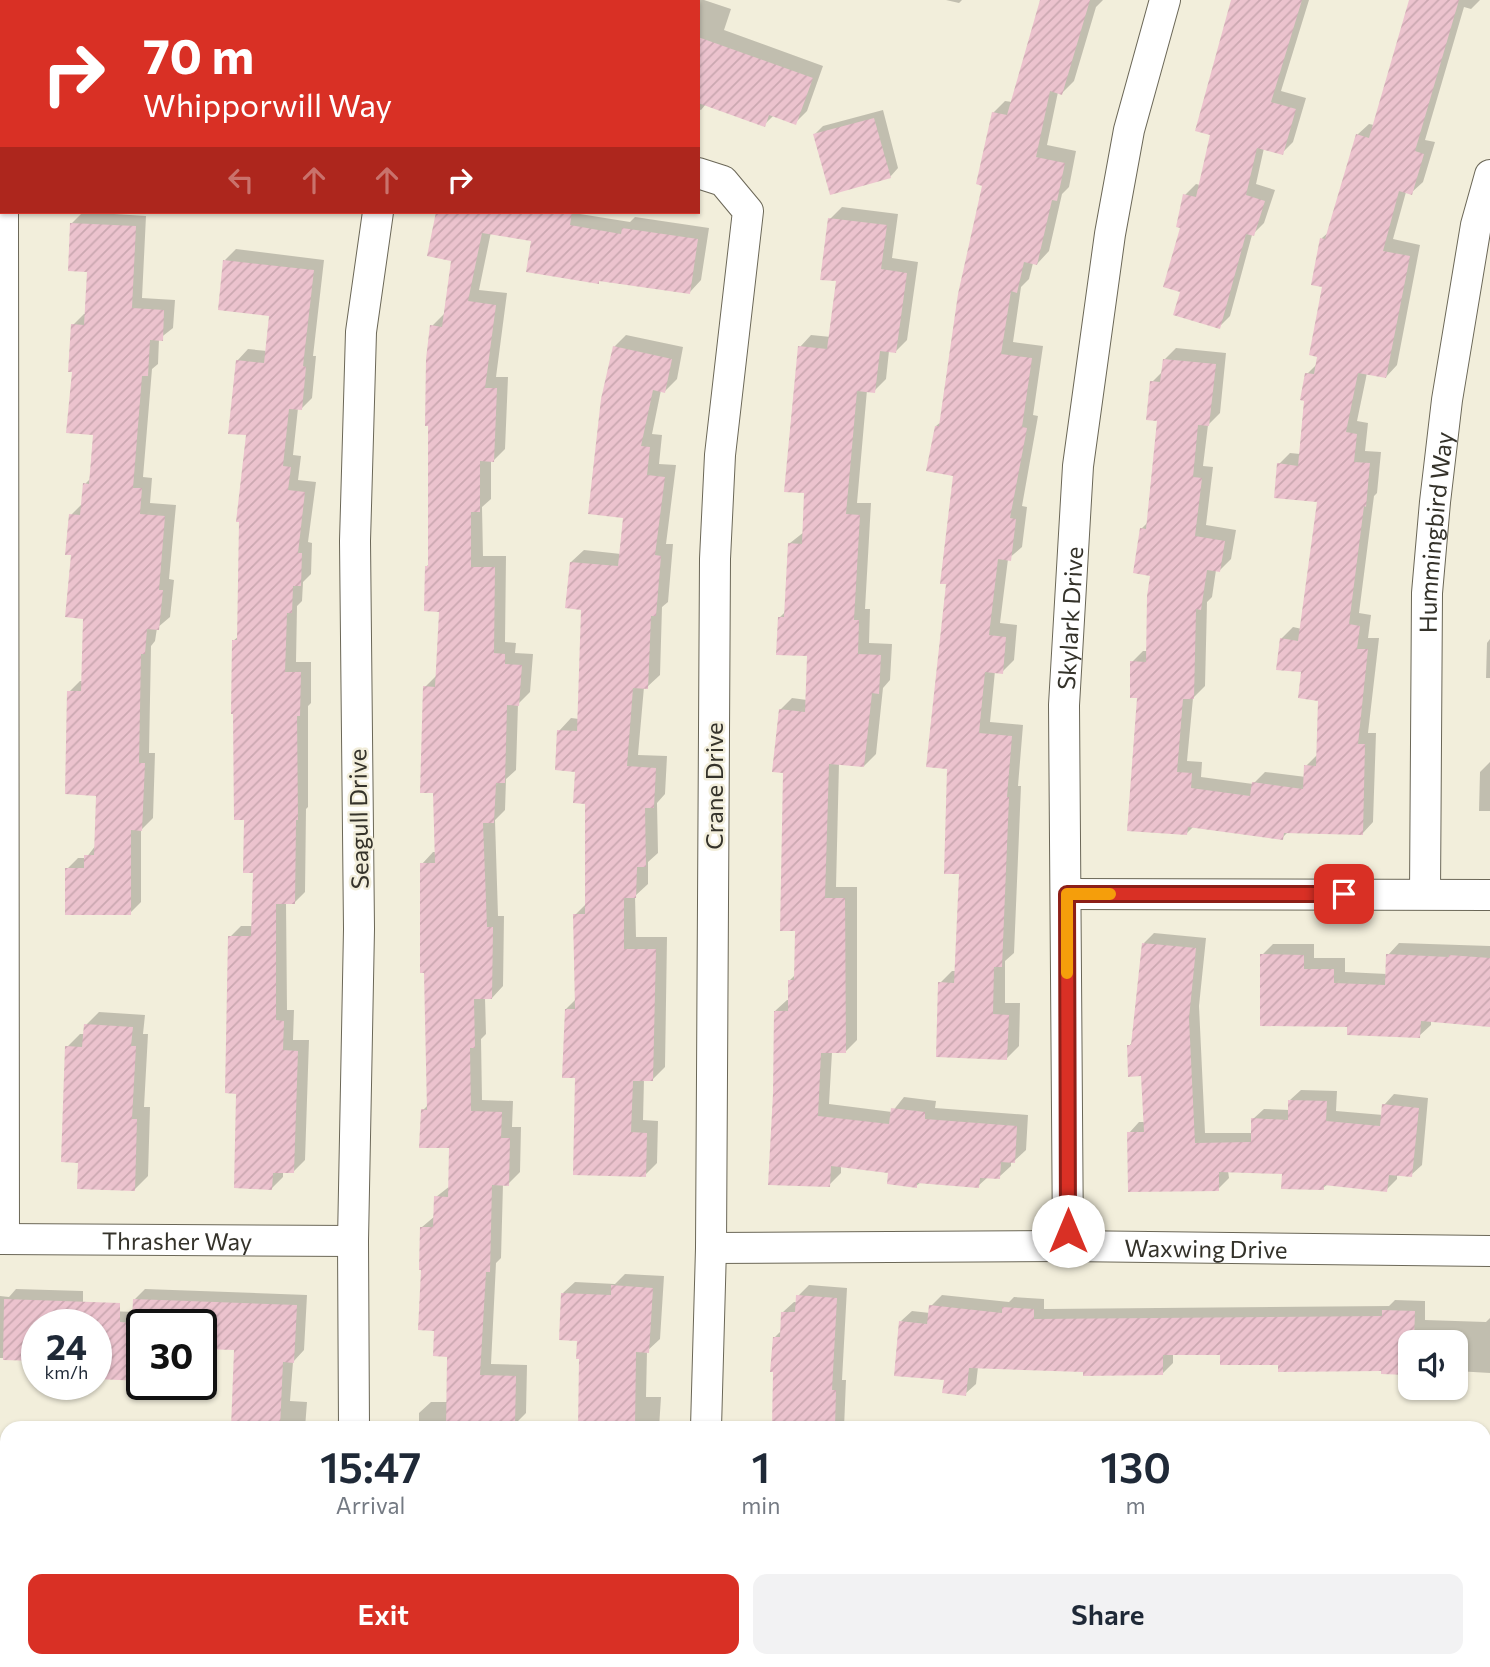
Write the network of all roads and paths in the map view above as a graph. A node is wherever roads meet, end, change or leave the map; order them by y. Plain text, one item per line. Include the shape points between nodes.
1 (1165, 0) edge
2 (700, 174) edge
3 (1490, 174) edge
4 (3, 214) edge
5 (378, 214) edge
6 (1067, 894) junction
7 (1425, 894) junction
8 (1490, 895) edge
9 (2, 1239) edge
10 (353, 1241) junction
11 (1068, 1246) junction
12 (711, 1248) junction
13 (1490, 1251) edge
14 (354, 1421) edge
15 (706, 1421) edge

1 - 6 street, Skylark Drive via 1126,143 1078,467 1064,705
2 - 12 street, Crane Drive via 723,181 748,211 720,455 715,559
3 - 7 street, Hummingbird Way via 1476,225 1447,400 1434,515 1427,593
4 - 9 street
5 - 10 street, Seagull Drive via 362,332 355,541 359,929
6 - 7 street
6 - 11 street, Skylark Drive
7 - 8 street
9 - 10 street, Thrasher Way
10 - 14 street, Seagull Drive
11 - 12 street, Waxwing Drive
11 - 13 street, Waxwing Drive
12 - 15 street, Crane Drive

